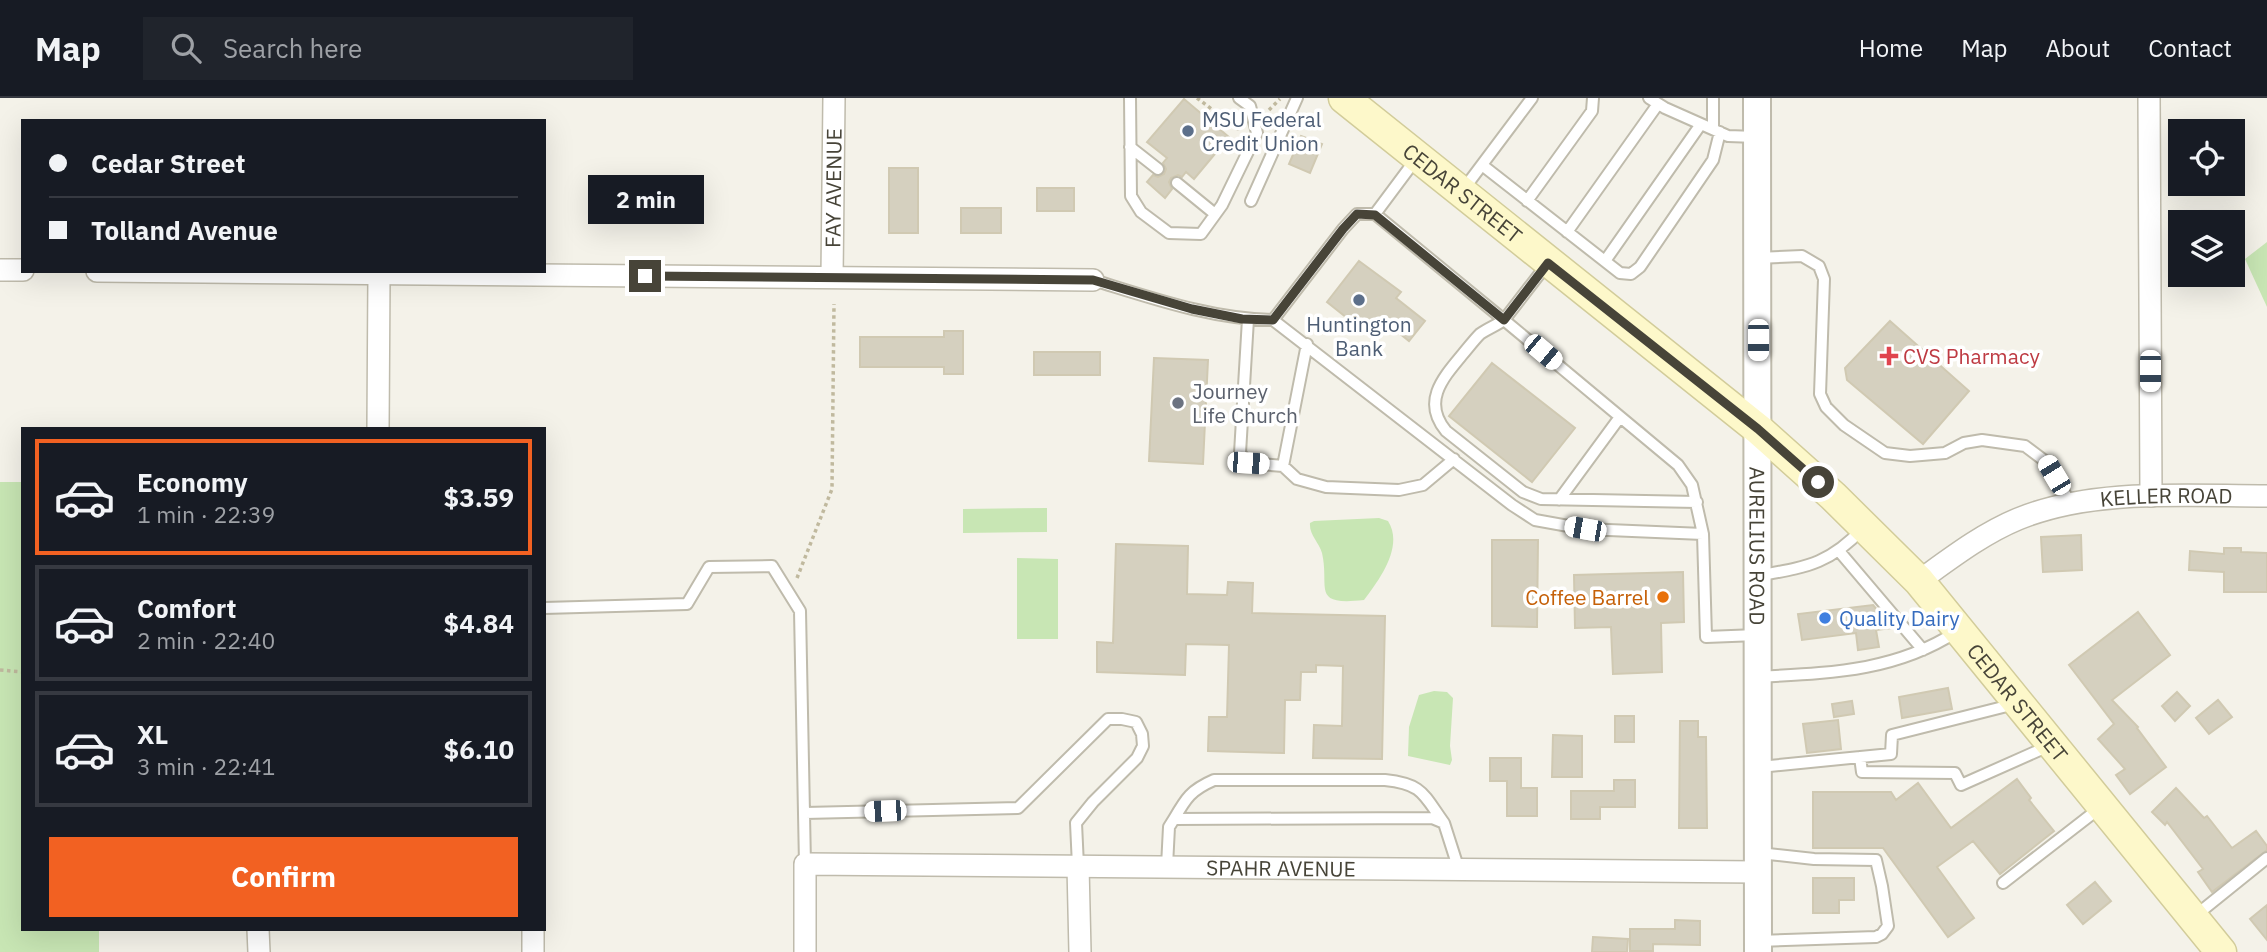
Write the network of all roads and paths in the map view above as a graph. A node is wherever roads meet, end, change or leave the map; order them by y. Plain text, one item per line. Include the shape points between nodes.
1 (834, 98) edge
2 (1130, 98) edge
3 (1197, 98) edge
4 (1238, 98) edge
5 (1281, 98) edge
6 (1297, 98) edge
7 (1343, 98) edge
8 (1532, 98) edge
9 (1593, 98) edge
10 (1713, 98) edge
11 (1757, 98) edge
12 (2149, 98) edge
13 (1653, 101) edge
14 (1269, 110) dead end
15 (1249, 123) dead end
16 (1701, 124) junction
17 (1716, 131) junction
18 (1757, 138) junction
19 (1130, 147) junction
20 (1418, 157) junction
21 (1482, 165) junction
22 (1158, 169) dead end
23 (1177, 183) dead end
24 (1461, 192) junction
25 (1251, 201) dead end
26 (1527, 201) junction
27 (1215, 214) junction
28 (1375, 215) junction
29 (1567, 232) junction
30 (1757, 258) junction
31 (1605, 261) junction
32 (1548, 263) junction
33 (0, 270) edge
34 (21, 270) edge
35 (285, 273) edge
36 (379, 274) junction
37 (832, 277) junction
38 (1093, 280) joint
39 (834, 304) dead end
40 (1248, 319) junction
41 (1273, 320) junction
42 (1504, 320) junction
43 (1307, 344) junction
44 (1620, 417) junction
45 (378, 427) edge
46 (1758, 429) junction
47 (1454, 460) junction
48 (1283, 466) junction
49 (2151, 496) junction
50 (2267, 496) edge
51 (1559, 500) junction
52 (1697, 502) junction
53 (2070, 502) junction
54 (1864, 527) junction
55 (1703, 534) junction
56 (1839, 551) junction
57 (1757, 576) junction
58 (1919, 581) junction
59 (789, 592) junction
60 (546, 608) edge
61 (1959, 630) junction
62 (1757, 635) junction
63 (1923, 650) junction
64 (0, 670) edge
65 (21, 672) edge
66 (1757, 677) junction
67 (2020, 703) junction
68 (2053, 744) junction
69 (1860, 757) junction
70 (1757, 767) junction
71 (2103, 806) junction
72 (805, 813) junction
73 (1174, 819) junction
74 (1444, 823) junction
75 (2267, 858) edge
76 (1757, 863) junction
77 (805, 864) junction
78 (1078, 866) junction
79 (1167, 866) junction
80 (1459, 870) junction
81 (2003, 883) dead end
82 (2193, 918) junction
83 (258, 931) edge
84 (533, 931) edge
85 (1758, 946) edge
86 (258, 952) edge
87 (533, 952) edge
88 (805, 952) edge
89 (1080, 952) edge
90 (2221, 952) edge

1 - 37 street, FAY AVENUE
2 - 19 lane
3 - 15 path via 1238,129
4 - 27 lane via 1250,106 1257,133
5 - 14 path
6 - 25 lane
7 - 20 main road, CEDAR STREET
8 - 21 lane
9 - 26 lane via 1592,111
10 - 17 lane
11 - 18 street, AURELIUS ROAD
12 - 49 street
13 - 16 lane
13 - 29 lane
16 - 17 lane
16 - 31 lane
17 - 18 lane
17 - 31 lane via 1713,160 1640,267 1631,274 1620,273
18 - 30 street, AURELIUS ROAD
19 - 22 lane
19 - 27 lane via 1131,196 1141,212 1169,233 1201,234
20 - 24 main road, CEDAR STREET
20 - 28 lane
21 - 24 lane
21 - 26 lane
23 - 27 lane
24 - 32 main road, CEDAR STREET
26 - 29 lane
28 - 41 lane via 1357,214
28 - 42 lane
29 - 31 lane
30 - 46 street, AURELIUS ROAD
30 - 53 lane via 1802,256 1819,265 1824,279 1820,394 1844,425 1885,453 1910,456 1945,453 1982,440 2025,446 2045,461
32 - 42 lane
32 - 46 main road, CEDAR STREET
33 - 34 street
35 - 36 street
36 - 37 street
36 - 45 street
37 - 38 street
38 - 40 lane via 1192,309
39 - 59 path via 832,489
40 - 41 lane
40 - 48 lane via 1240,453 1248,463
41 - 43 lane
42 - 44 lane
42 - 51 lane via 1480,334 1444,377 1436,393 1436,420 1523,492
43 - 47 lane
43 - 48 lane
44 - 51 lane
44 - 52 lane via 1678,465
46 - 54 main road, CEDAR STREET
46 - 57 street, AURELIUS ROAD
47 - 48 lane via 1432,481 1399,490 1326,487 1297,479
47 - 55 lane via 1535,520 1585,529
49 - 50 street, KELLER ROAD
49 - 53 street, KELLER ROAD
51 - 52 lane
52 - 55 lane
53 - 58 street, KELLER ROAD via 1991,532
54 - 56 lane
54 - 58 main road, CEDAR STREET
55 - 62 lane via 1706,636
56 - 57 lane via 1799,569
56 - 63 lane
57 - 62 street, AURELIUS ROAD
58 - 61 main road, CEDAR STREET
59 - 60 lane via 772,566 709,567 687,604
59 - 72 lane via 800,611
61 - 63 lane
61 - 67 main road, CEDAR STREET
62 - 66 street, AURELIUS ROAD
63 - 66 lane via 1871,668
64 - 65 path
66 - 70 street, AURELIUS ROAD
67 - 68 main road, CEDAR STREET
67 - 69 lane via 1892,735 1891,754
68 - 69 lane via 1961,785 1955,773 1862,772
68 - 71 main road, CEDAR STREET
69 - 70 lane
70 - 76 street, AURELIUS ROAD
71 - 81 lane
71 - 82 main road, CEDAR STREET
72 - 77 lane
72 - 78 lane via 1018,808 1108,719 1136,722 1143,746 1137,758 1076,823
73 - 74 lane via 1432,818
73 - 74 lane via 1187,796 1214,780 1385,780 1407,782 1422,792
73 - 79 lane via 1169,827
74 - 80 lane
75 - 82 lane
76 - 80 street, SPAHR AVENUE
76 - 85 street, AURELIUS ROAD
76 - 85 lane via 1875,860 1888,926 1876,937
77 - 78 street, SPAHR AVENUE
77 - 88 street
78 - 79 street, SPAHR AVENUE
78 - 89 street
79 - 80 street, SPAHR AVENUE
82 - 90 main road, CEDAR STREET
83 - 86 street
84 - 87 street

